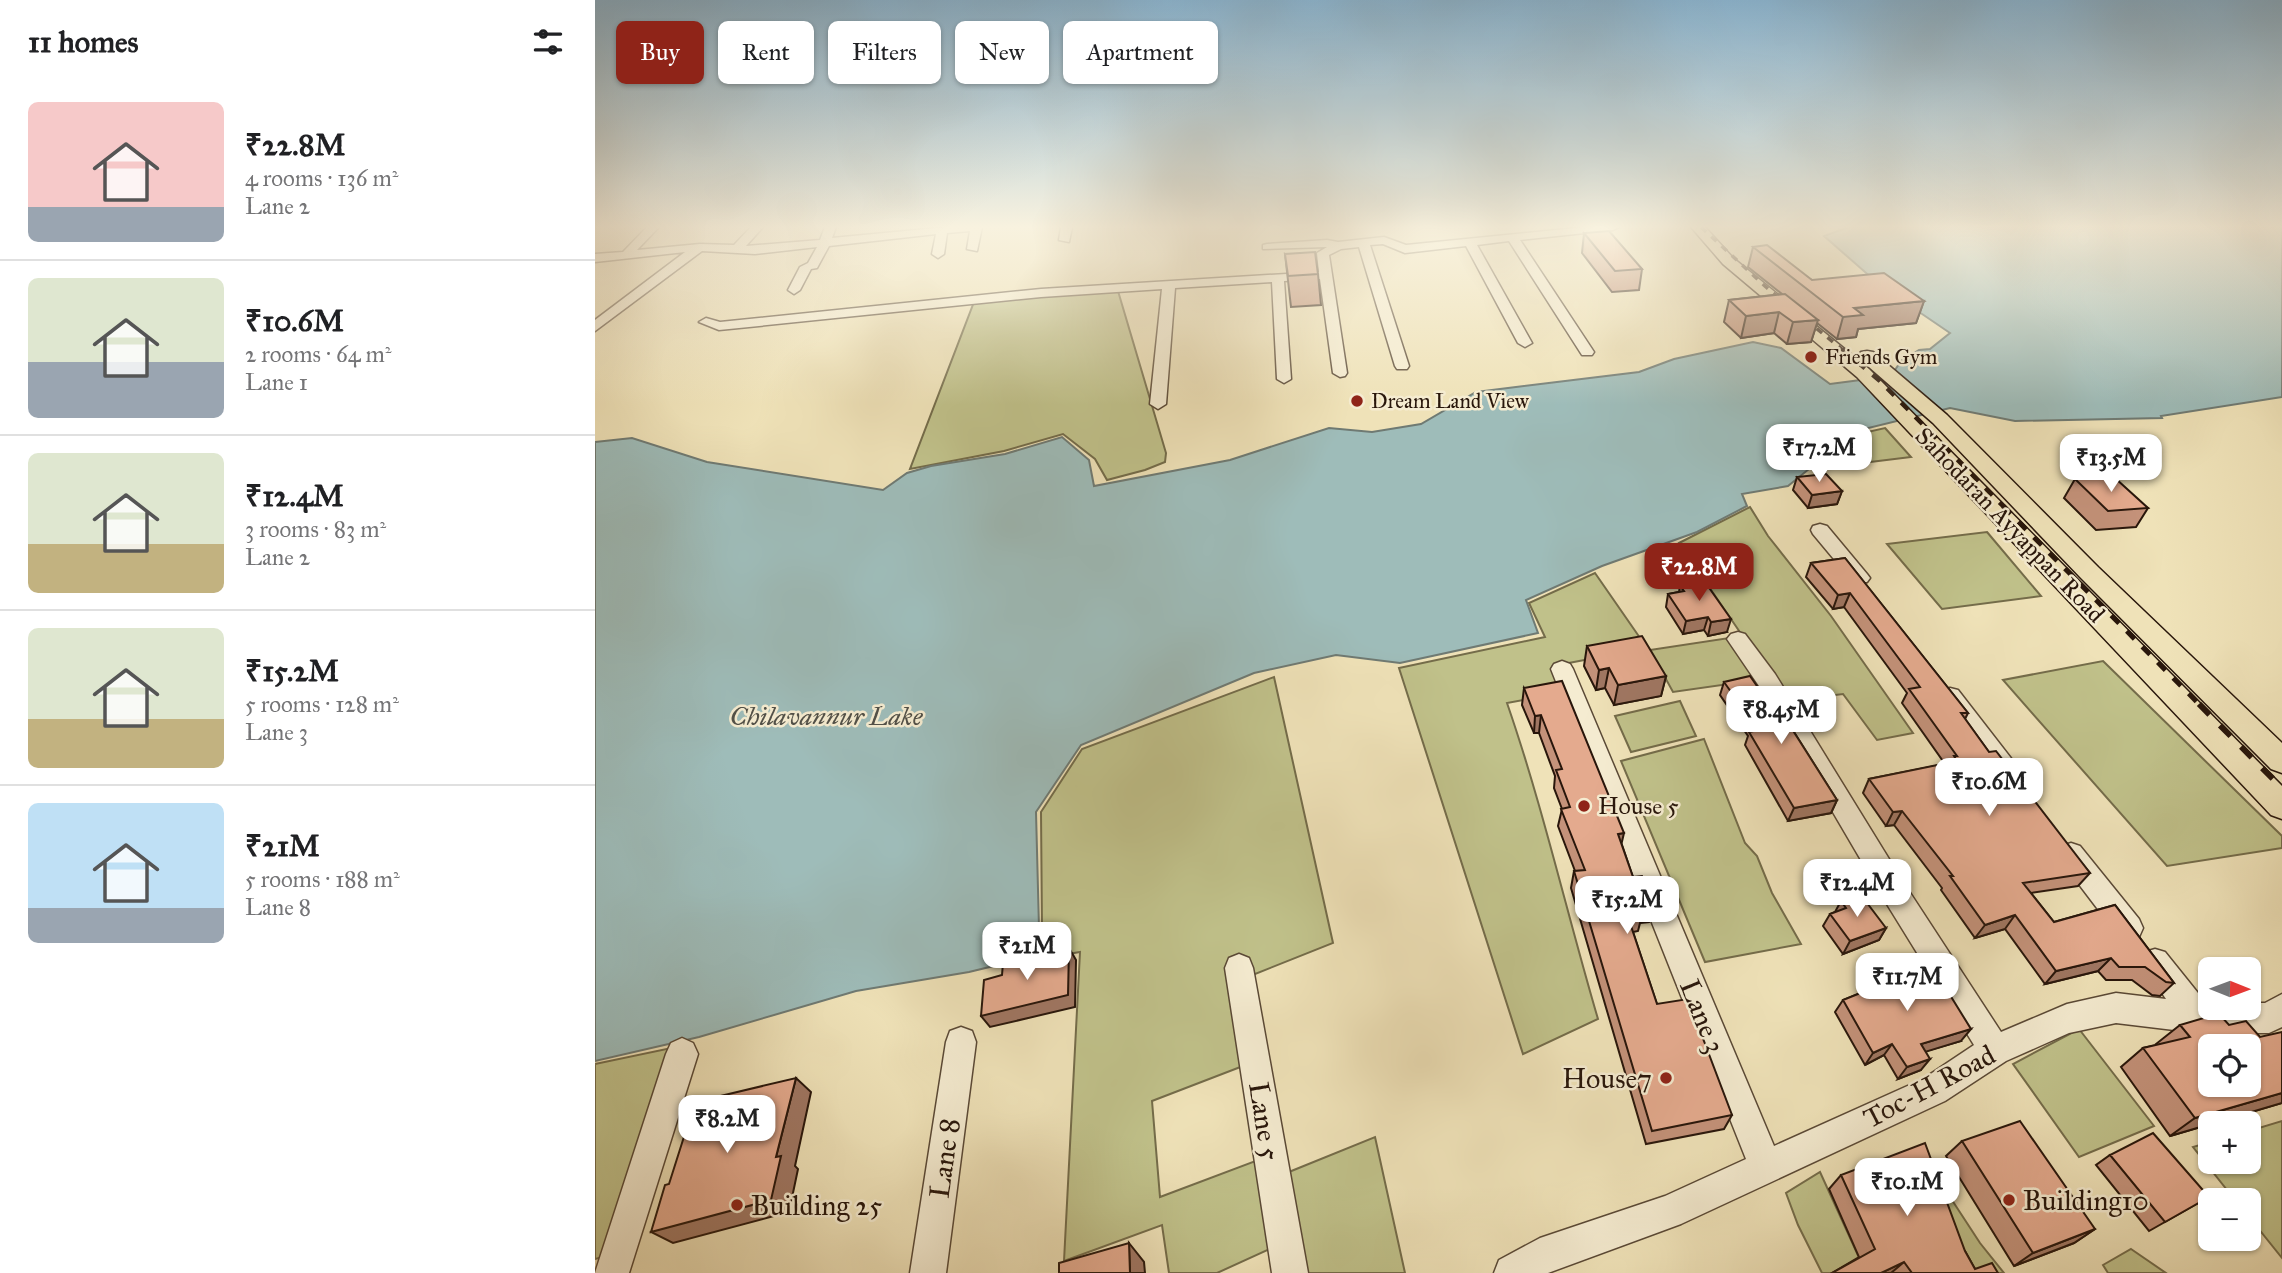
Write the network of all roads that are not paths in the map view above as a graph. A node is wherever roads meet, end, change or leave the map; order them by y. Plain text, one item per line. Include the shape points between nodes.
1 (648, 286) edge
2 (796, 286) edge
3 (1150, 286) edge
4 (1169, 286) edge
5 (1273, 286) edge
6 (1328, 286) edge
7 (1377, 286) edge
8 (1494, 286) edge
9 (1545, 286) edge
10 (1759, 286) edge
11 (1776, 286) edge
12 (794, 290) dead end
13 (706, 322) dead end
14 (595, 327) edge
15 (1525, 343) dead end
16 (1587, 352) dead end
17 (1402, 366) dead end
18 (1340, 373) dead end
19 (1284, 379) dead end
20 (1158, 404) dead end
21 (1821, 530) dead end
22 (1872, 594) edge
23 (1738, 639) dead end
24 (1562, 670) dead end
25 (1938, 680) edge
26 (2243, 724) junction
27 (2207, 729) junction
28 (2282, 761) edge
29 (2020, 789) edge
30 (2282, 806) edge
31 (2054, 833) edge
32 (1239, 968) dead end
33 (2282, 1009) edge
34 (2198, 1017) edge
35 (2198, 1018) edge
36 (2261, 1018) edge
37 (961, 1042) dead end
38 (1995, 1050) junction
39 (683, 1055) dead end
40 (1766, 1167) junction
41 (611, 1273) edge
42 (928, 1273) edge
43 (1290, 1273) edge
44 (1512, 1273) edge

1 - 14 street
2 - 12 street
3 - 13 street via 940,302 719,326
4 - 20 street
5 - 19 street
6 - 18 street
7 - 17 street
8 - 15 street
9 - 16 street
10 - 27 main road, Sahodaran Ayyappan Road via 1863,373
11 - 26 main road, Sahodaran Ayyappan Road via 1940,419
21 - 22 street
23 - 38 street
24 - 40 street, Lane 3
25 - 29 street
26 - 27 main road
26 - 28 main road, Sahodaran Ayyappan Road
27 - 30 main road, Sahodaran Ayyappan Road
31 - 34 street
32 - 43 street, Lane 5
33 - 36 street, Toc-H Road
35 - 38 street, Toc-H Road via 2116,1008 2067,1019
37 - 42 street, Lane 8
38 - 40 street, Toc-H Road via 1934,1090
39 - 41 street
40 - 44 street, Toc-H Road via 1669,1212 1553,1251

